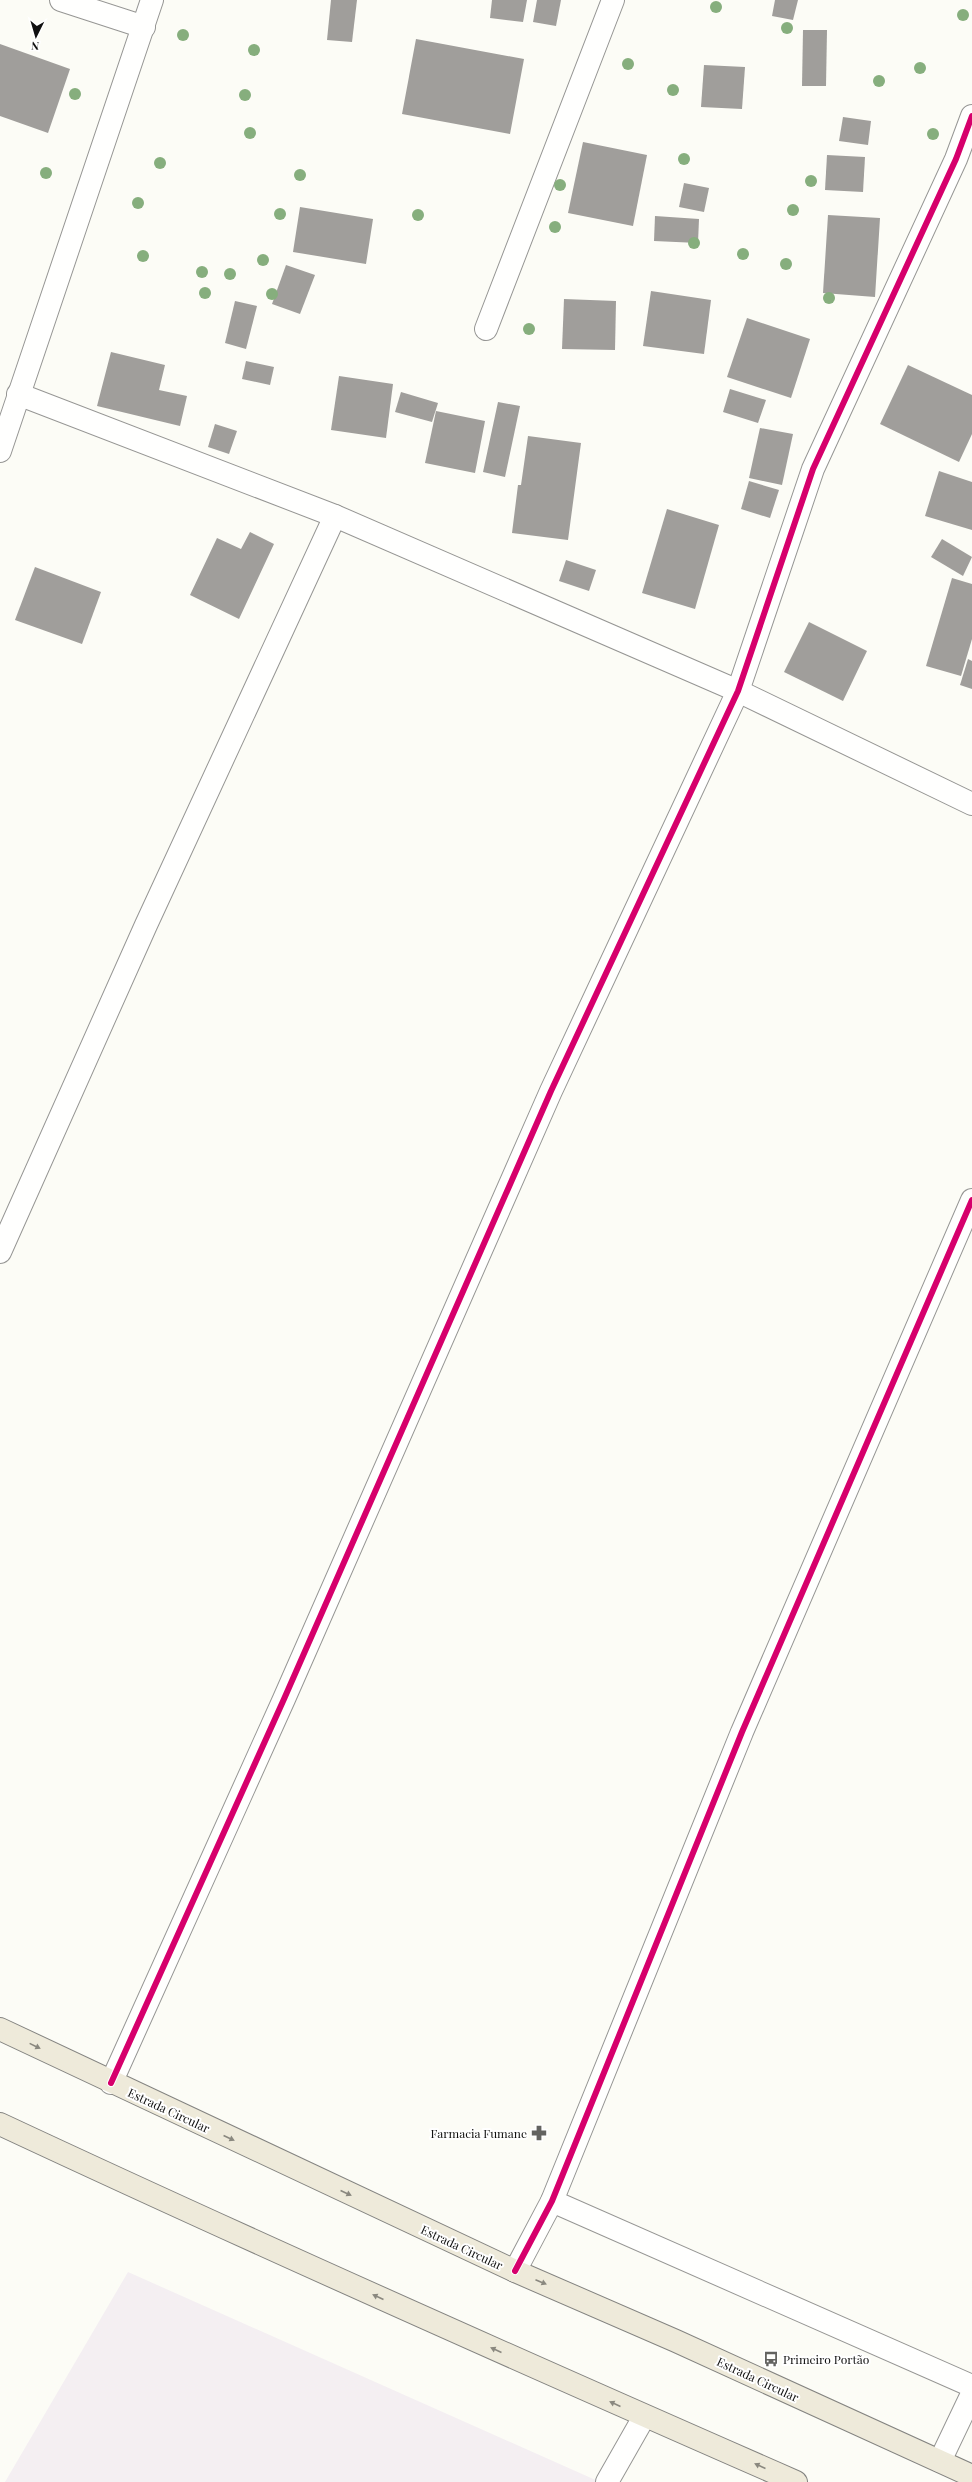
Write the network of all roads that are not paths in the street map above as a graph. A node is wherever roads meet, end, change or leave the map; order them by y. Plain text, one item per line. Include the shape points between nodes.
1 (61, 0) edge
2 (152, 0) edge
3 (613, 0) edge
4 (144, 27) junction
5 (972, 116) edge
6 (486, 329) dead end
7 (18, 394) junction
8 (0, 451) edge
9 (335, 516) junction
10 (738, 691) junction
11 (972, 804) edge
12 (972, 1200) edge
13 (0, 1252) edge
14 (0, 2029) edge
15 (111, 2083) junction
16 (0, 2124) edge
17 (552, 2201) junction
18 (515, 2271) junction
19 (972, 2386) edge
20 (972, 2394) edge
21 (644, 2417) junction
22 (940, 2461) junction
23 (972, 2476) edge
24 (607, 2482) edge
25 (796, 2482) edge

1 - 4 street
2 - 4 street
3 - 6 street
4 - 7 street
5 - 10 street via 956,160 813,469
7 - 8 street
7 - 9 street
9 - 10 street
9 - 13 street via 143,932
10 - 11 street
10 - 15 street via 551,1091
12 - 17 street via 742,1732
14 -> 15 main road, Estrada Circular
15 -> 18 main road, Estrada Circular
21 -> 16 main road
17 - 18 street
17 - 19 street
18 -> 22 main road, Estrada Circular
20 - 22 street
21 - 24 street
25 -> 21 main road
22 - 23 main road, Estrada Circular

